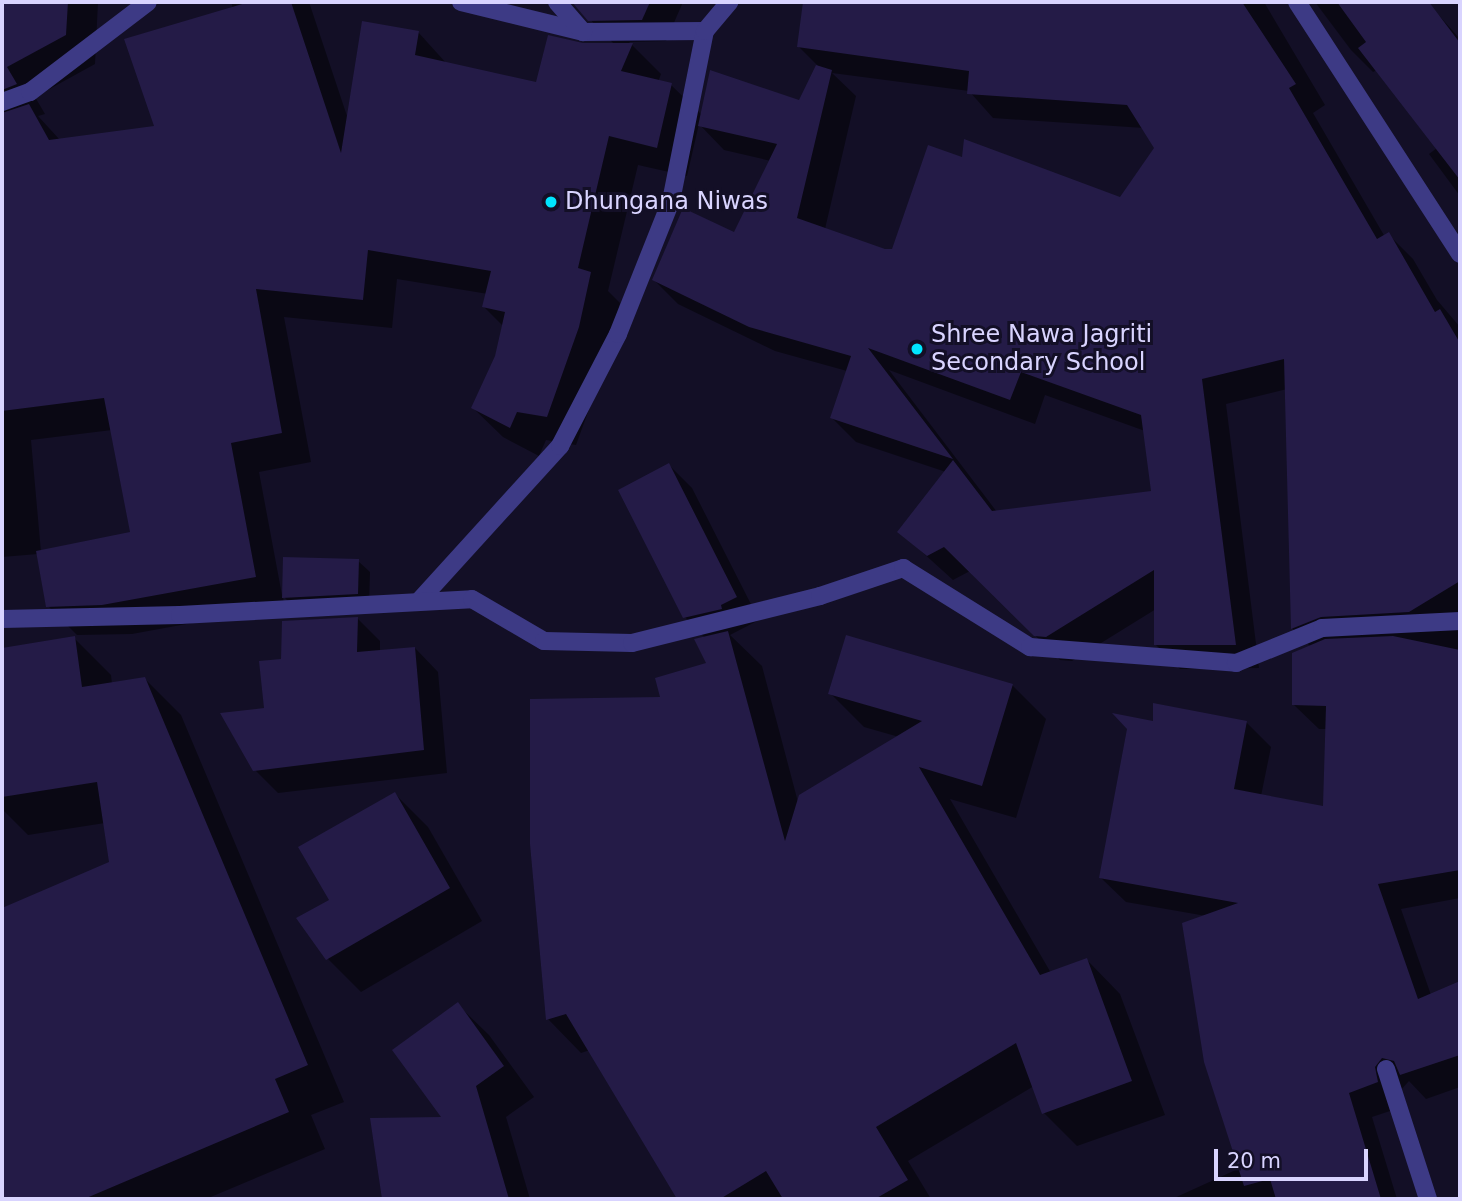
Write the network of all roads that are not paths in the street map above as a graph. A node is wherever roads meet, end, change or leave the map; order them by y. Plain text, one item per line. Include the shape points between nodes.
1 (148, 2) edge
2 (461, 2) edge
3 (557, 2) edge
4 (729, 2) edge
5 (1297, 2) edge
6 (705, 31) junction
7 (583, 32) junction
8 (2, 102) edge
9 (1460, 254) edge
10 (419, 601) junction
11 (2, 619) edge
12 (1460, 621) edge
13 (1386, 1069) dead end
14 (1428, 1199) edge

1 - 8 street via 30,92
2 - 7 street
3 - 7 street
4 - 6 street
5 - 9 street
6 - 7 street
6 - 10 street via 671,201 618,334 560,446
10 - 11 street via 180,615
10 - 12 street via 472,599 544,640 632,642 820,596 903,568 1030,647 1236,663 1322,628
13 - 14 street

